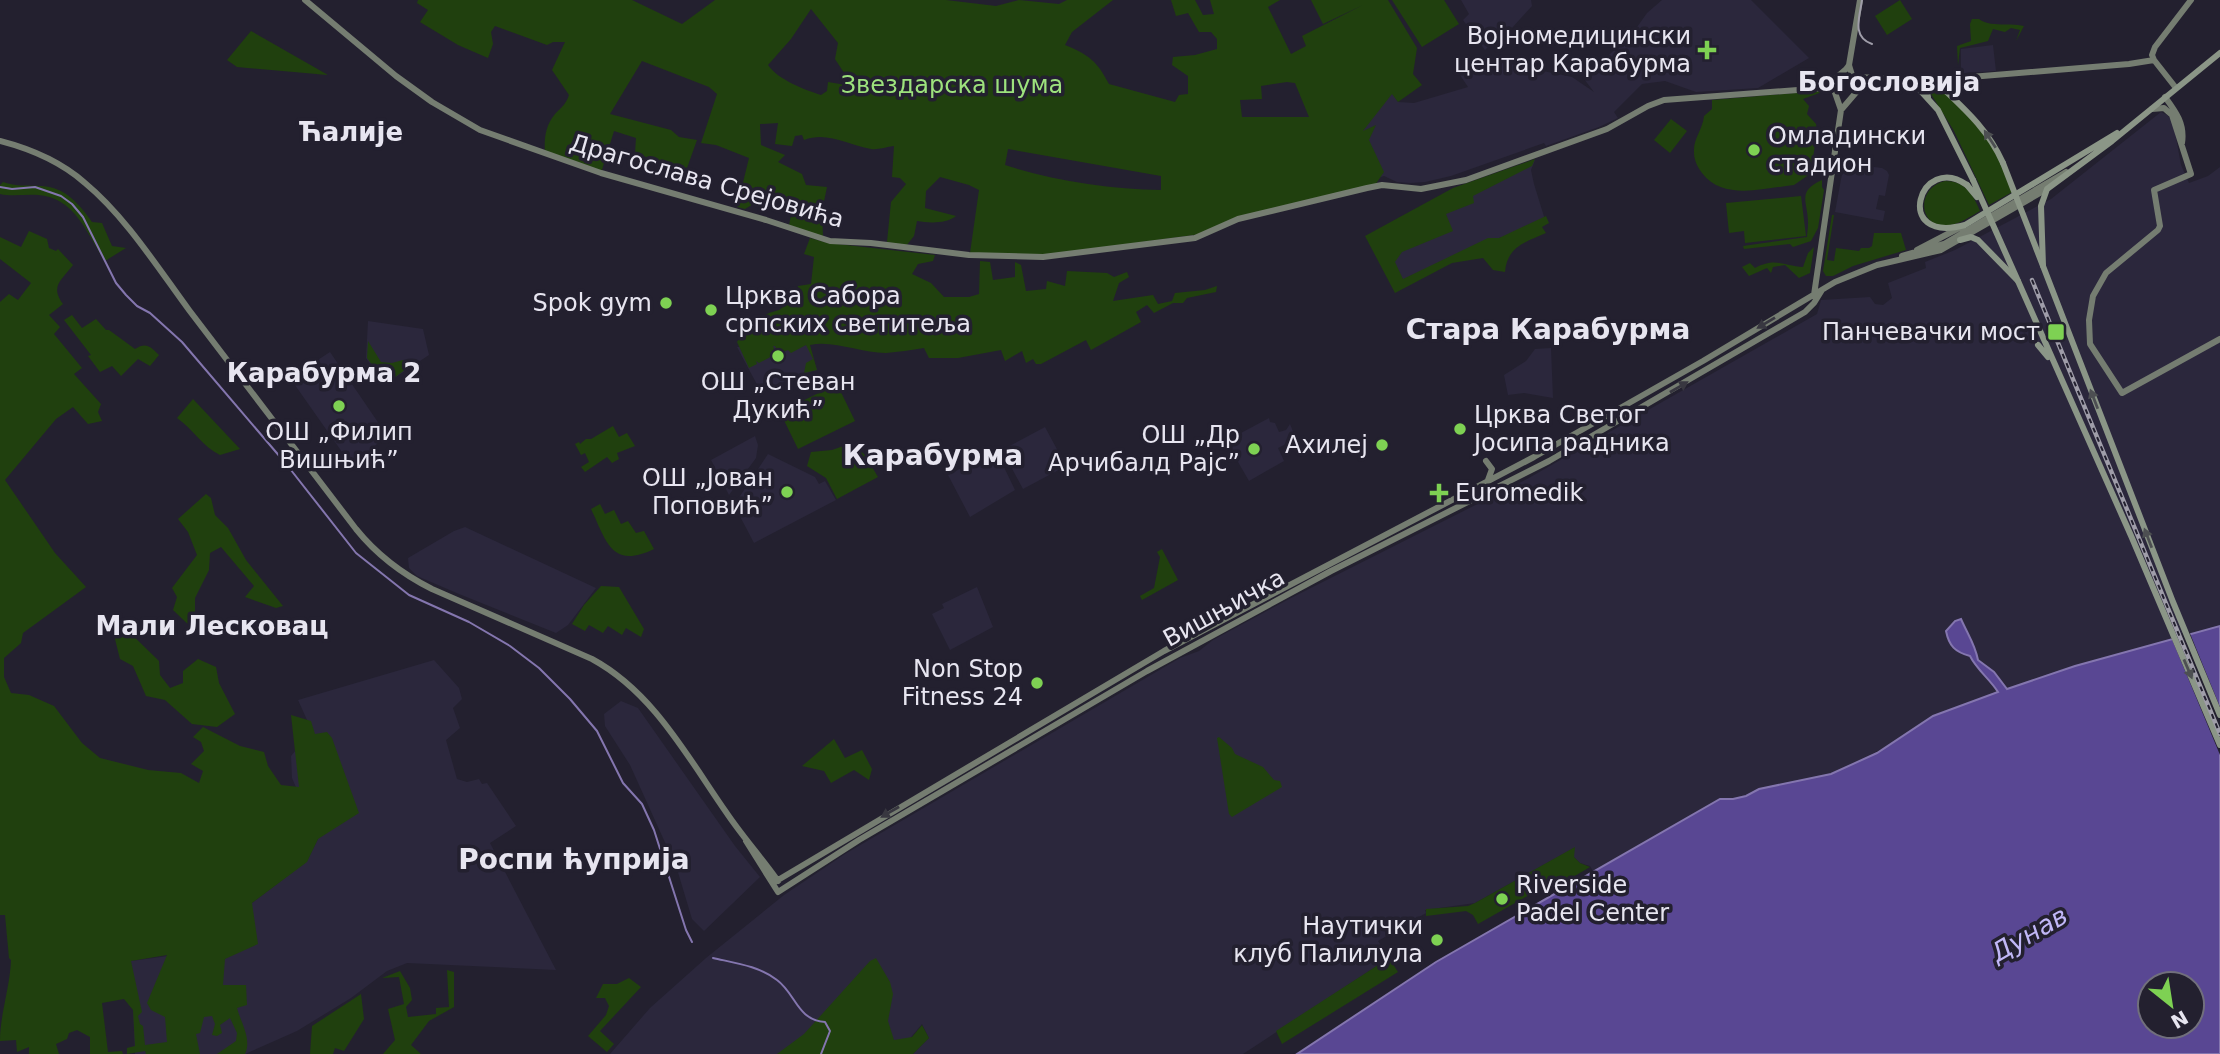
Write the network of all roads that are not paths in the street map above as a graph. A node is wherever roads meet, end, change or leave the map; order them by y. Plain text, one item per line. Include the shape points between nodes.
1 (305, 0) edge
2 (1860, 0) edge
3 (2191, 0) edge
4 (2220, 52) edge
5 (2154, 60) junction
6 (1849, 65) junction
7 (1843, 74) junction
8 (1853, 76) junction
9 (1896, 78) junction
10 (1876, 79) junction
11 (1958, 79) junction
12 (1834, 80) junction
13 (1919, 80) junction
14 (1932, 80) junction
15 (1824, 88) junction
16 (2176, 88) junction
17 (1857, 92) junction
18 (1835, 94) junction
19 (1927, 97) junction
20 (2165, 97) junction
21 (1850, 99) junction
22 (1960, 103) junction
23 (2151, 109) junction
24 (1841, 110) junction
25 (2122, 132) junction
26 (0, 141) edge
27 (2181, 145) junction
28 (2077, 167) junction
29 (1970, 183) junction
30 (2047, 189) junction
31 (1965, 225) junction
32 (1960, 240) junction
33 (1907, 254) junction
34 (1887, 262) junction
35 (2043, 266) junction
36 (1816, 273) junction
37 (2018, 281) junction
38 (1835, 282) junction
39 (1823, 289) junction
40 (1814, 294) junction
41 (1811, 307) junction
42 (2220, 339) edge
43 (2079, 344) dead end
44 (2038, 345) dead end
45 (2081, 364) junction
46 (2056, 367) junction
47 (1486, 461) dead end
48 (1488, 480) junction
49 (2220, 715) edge
50 (2220, 745) edge
51 (775, 882) junction

1 - 15 main road, Драгослава Срејовића via 396,76 480,130 601,173 830,241 969,255 1028,258 1195,239 1238,219 1375,186 1415,189 1459,182 1609,128 1664,100
2 - 6 main road
3 - 5 main road via 2155,47
4 - 16 main road
5 - 11 main road
5 - 16 main road
6 - 7 main road
6 - 8 main road
7 - 8 main road
7 - 12 main road
8 - 10 main road
8 - 17 main road
9 - 10 main road
9 - 13 main road
9 - 19 main road via 1913,84
10 - 17 main road
11 - 14 main road
11 - 22 main road via 1952,89
12 - 15 main road, Драгослава Срејовића
12 - 18 main road
13 - 14 main road
13 - 19 main road
14 - 19 main road
14 - 22 main road
15 - 18 main road
16 - 20 main road
17 - 21 main road
18 - 21 main road
18 - 24 main road
19 - 29 main road via 1948,127
20 - 23 main road
20 - 27 main road via 2183,130
21 - 24 main road
35 -> 22 main road, bridge via 2003,163 1989,136
23 - 25 main road
23 - 27 main road via 2162,107 2169,112
24 - 36 main road
25 - 28 main road
25 - 31 main road
26 - 51 main road via 54,161 98,195 378,553 419,582 585,655 624,679 653,707
27 - 42 main road via 2191,174 2153,192 2157,232 2102,278 2093,296 2090,344 2122,393
28 - 30 main road
28 - 33 main road via 1944,244
29 - 31 main road via 1936,180 1925,189 1920,203 1923,216 1933,226
29 - 37 main road, bridge
30 - 32 main road
30 - 35 main road via 2041,220
31 - 33 main road
32 - 34 main road via 1933,253
32 - 37 main road via 1973,237
33 - 34 main road
34 - 38 main road, Вишњичка
35 - 45 main road
36 - 38 main road via 1821,281
36 - 40 main road
37 - 46 main road
38 - 39 main road, Вишњичка
39 - 40 main road, Вишњичка
39 - 41 main road
40 - 41 main road
40 -> 48 main road, Вишњичка
51 -> 41 main road, Вишњичка via 781,890 1141,675 1331,571 1549,461
43 - 45 main road
44 - 46 main road
49 -> 45 main road
46 -> 50 main road
47 - 48 main road via 1492,469
48 -> 51 main road, Вишњичка via 1164,651

